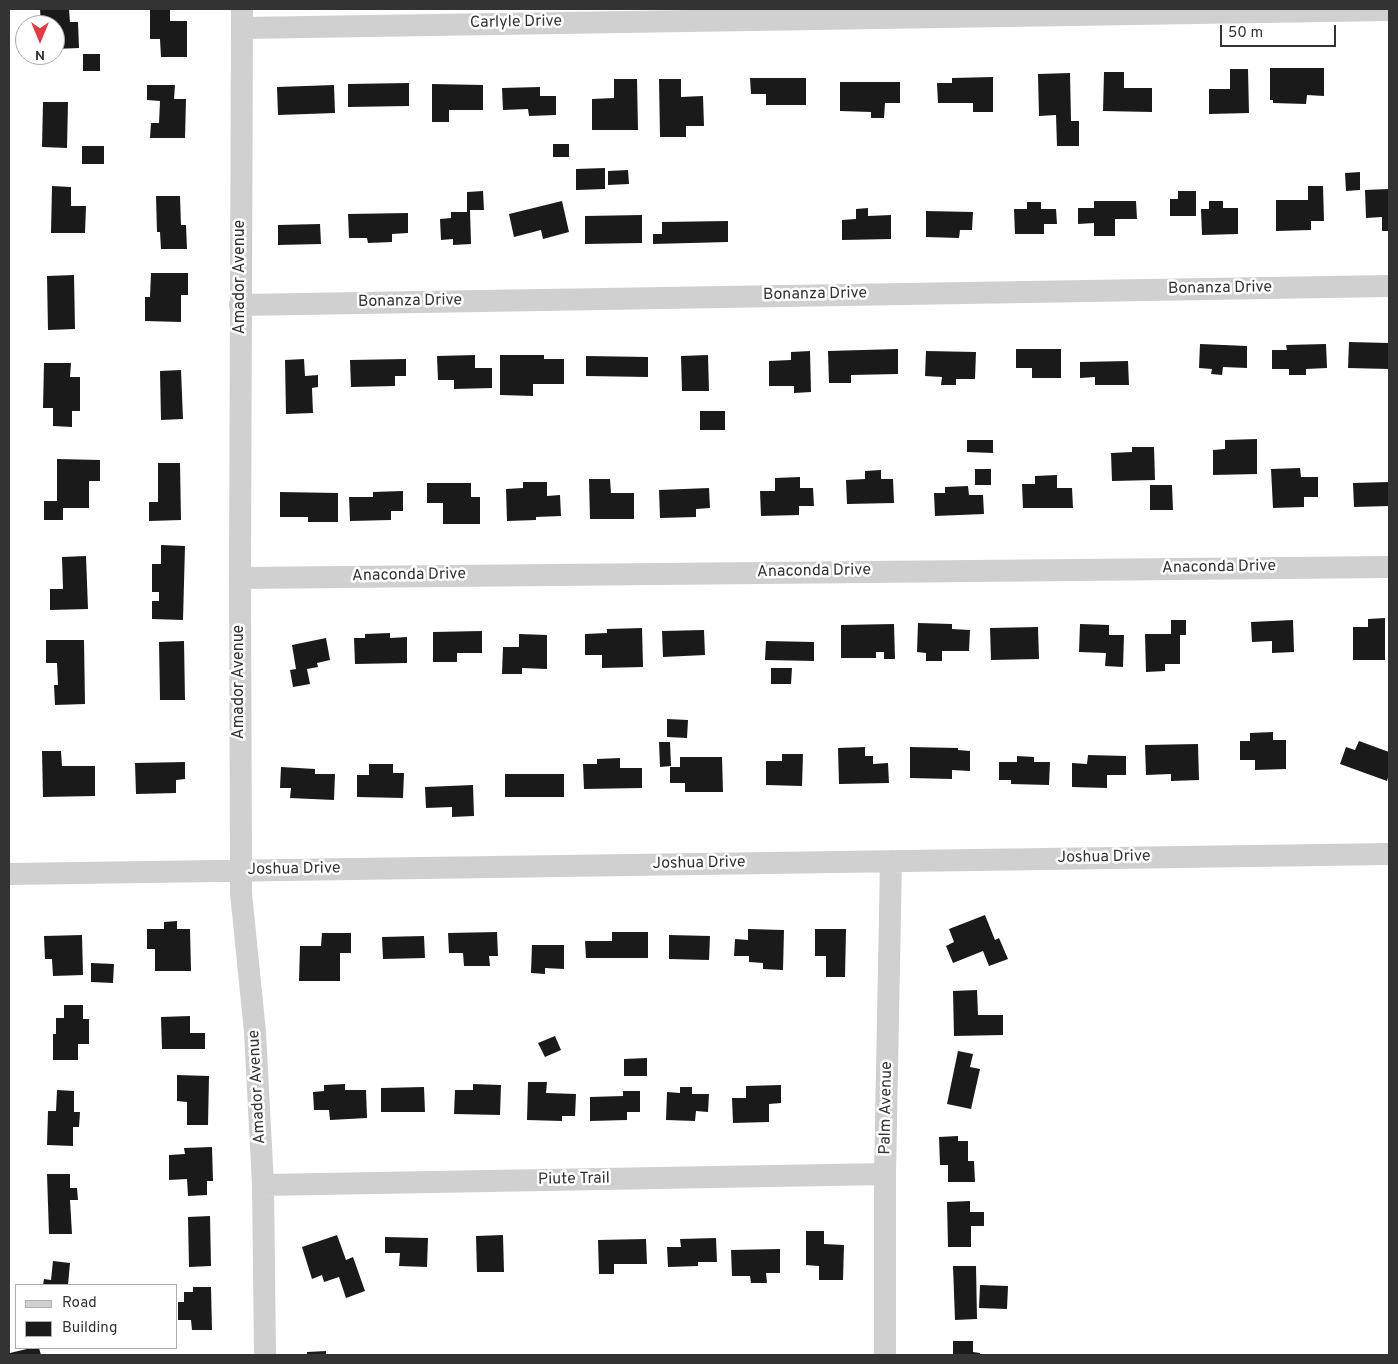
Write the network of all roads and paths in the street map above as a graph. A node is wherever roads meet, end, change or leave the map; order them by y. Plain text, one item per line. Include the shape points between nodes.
1 (1389, 10) edge
2 (242, 18) edge
3 (1389, 286) edge
4 (240, 305) junction
5 (1389, 566) edge
6 (240, 578) junction
7 (1389, 854) edge
8 (891, 861) junction
9 (241, 871) junction
10 (9, 874) edge
11 (886, 1174) junction
12 (263, 1185) junction
13 (265, 1355) edge
14 (885, 1355) edge

1 - 2 street, Carlyle Drive
2 - 4 street, Amador Avenue
3 - 4 street, Bonanza Drive
4 - 6 street, Amador Avenue
5 - 6 street, Anaconda Drive
6 - 9 street, Amador Avenue
7 - 8 street, Joshua Drive
8 - 9 street, Joshua Drive
8 - 11 street, Palm Avenue
9 - 10 street, Joshua Drive
9 - 12 street, Amador Avenue via 256,1032
11 - 12 street, Piute Trail
11 - 14 street, Palm Avenue
12 - 13 street, Amador Avenue

